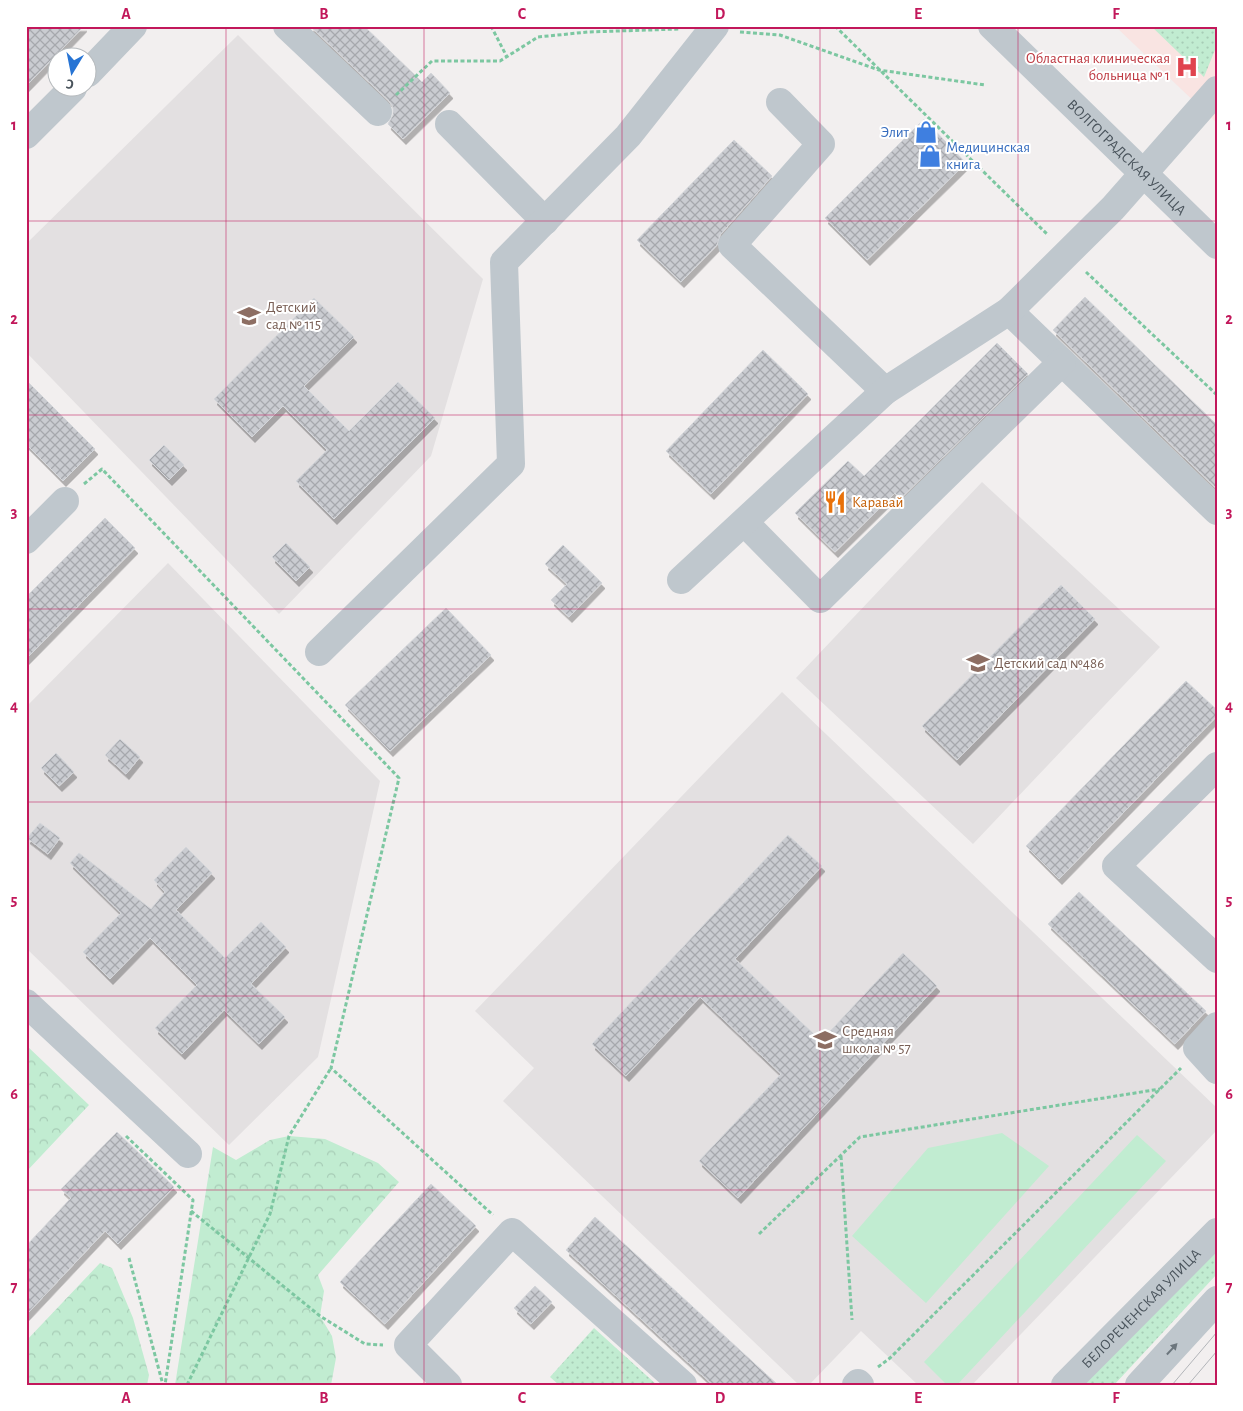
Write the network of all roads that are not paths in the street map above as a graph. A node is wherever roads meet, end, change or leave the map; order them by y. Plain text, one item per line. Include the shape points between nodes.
1 (134, 26) edge
2 (287, 26) edge
3 (992, 26) edge
4 (713, 27) edge
5 (98, 63) edge
6 (1217, 90) edge
7 (63, 98) edge
8 (780, 102) dead end
9 (378, 112) dead end
10 (449, 124) dead end
11 (26, 135) edge
12 (1143, 173) junction
13 (545, 220) junction
14 (1217, 245) edge
15 (1010, 311) junction
16 (1062, 362) junction
17 (885, 391) junction
18 (65, 501) road end
19 (1217, 511) edge
20 (745, 523) junction
21 (26, 540) edge
22 (681, 580) dead end
23 (319, 652) dead end
24 (1217, 766) edge
25 (1217, 959) edge
26 (26, 1003) edge
27 (1217, 1026) edge
28 (1217, 1070) edge
29 (188, 1154) dead end
30 (1217, 1232) edge
31 (1217, 1300) edge
32 (448, 1385) edge
33 (682, 1385) edge
34 (1065, 1385) edge
35 (1139, 1385) edge

1 - 5 street
2 - 9 street
3 - 12 street, ВОЛГОГРАДСКАЯ УЛИЦА
4 - 13 street via 628,136
6 - 12 street
7 - 11 street
8 - 17 street via 821,144 732,245
10 - 13 street
12 - 14 street, ВОЛГОГРАДСКАЯ УЛИЦА
12 - 15 street via 1113,208
13 - 23 street via 504,262 510,464
15 - 16 street
15 - 17 street
16 - 19 street
16 - 20 street via 820,599
17 - 20 street
18 - 21 street
20 - 22 street
24 - 25 street via 1116,866
26 - 29 street
27 - 28 street via 1197,1048
30 - 34 street, БЕЛОРЕЧЕНСКАЯ УЛИЦА
35 -> 31 street
32 - 33 street via 408,1345 512,1232

